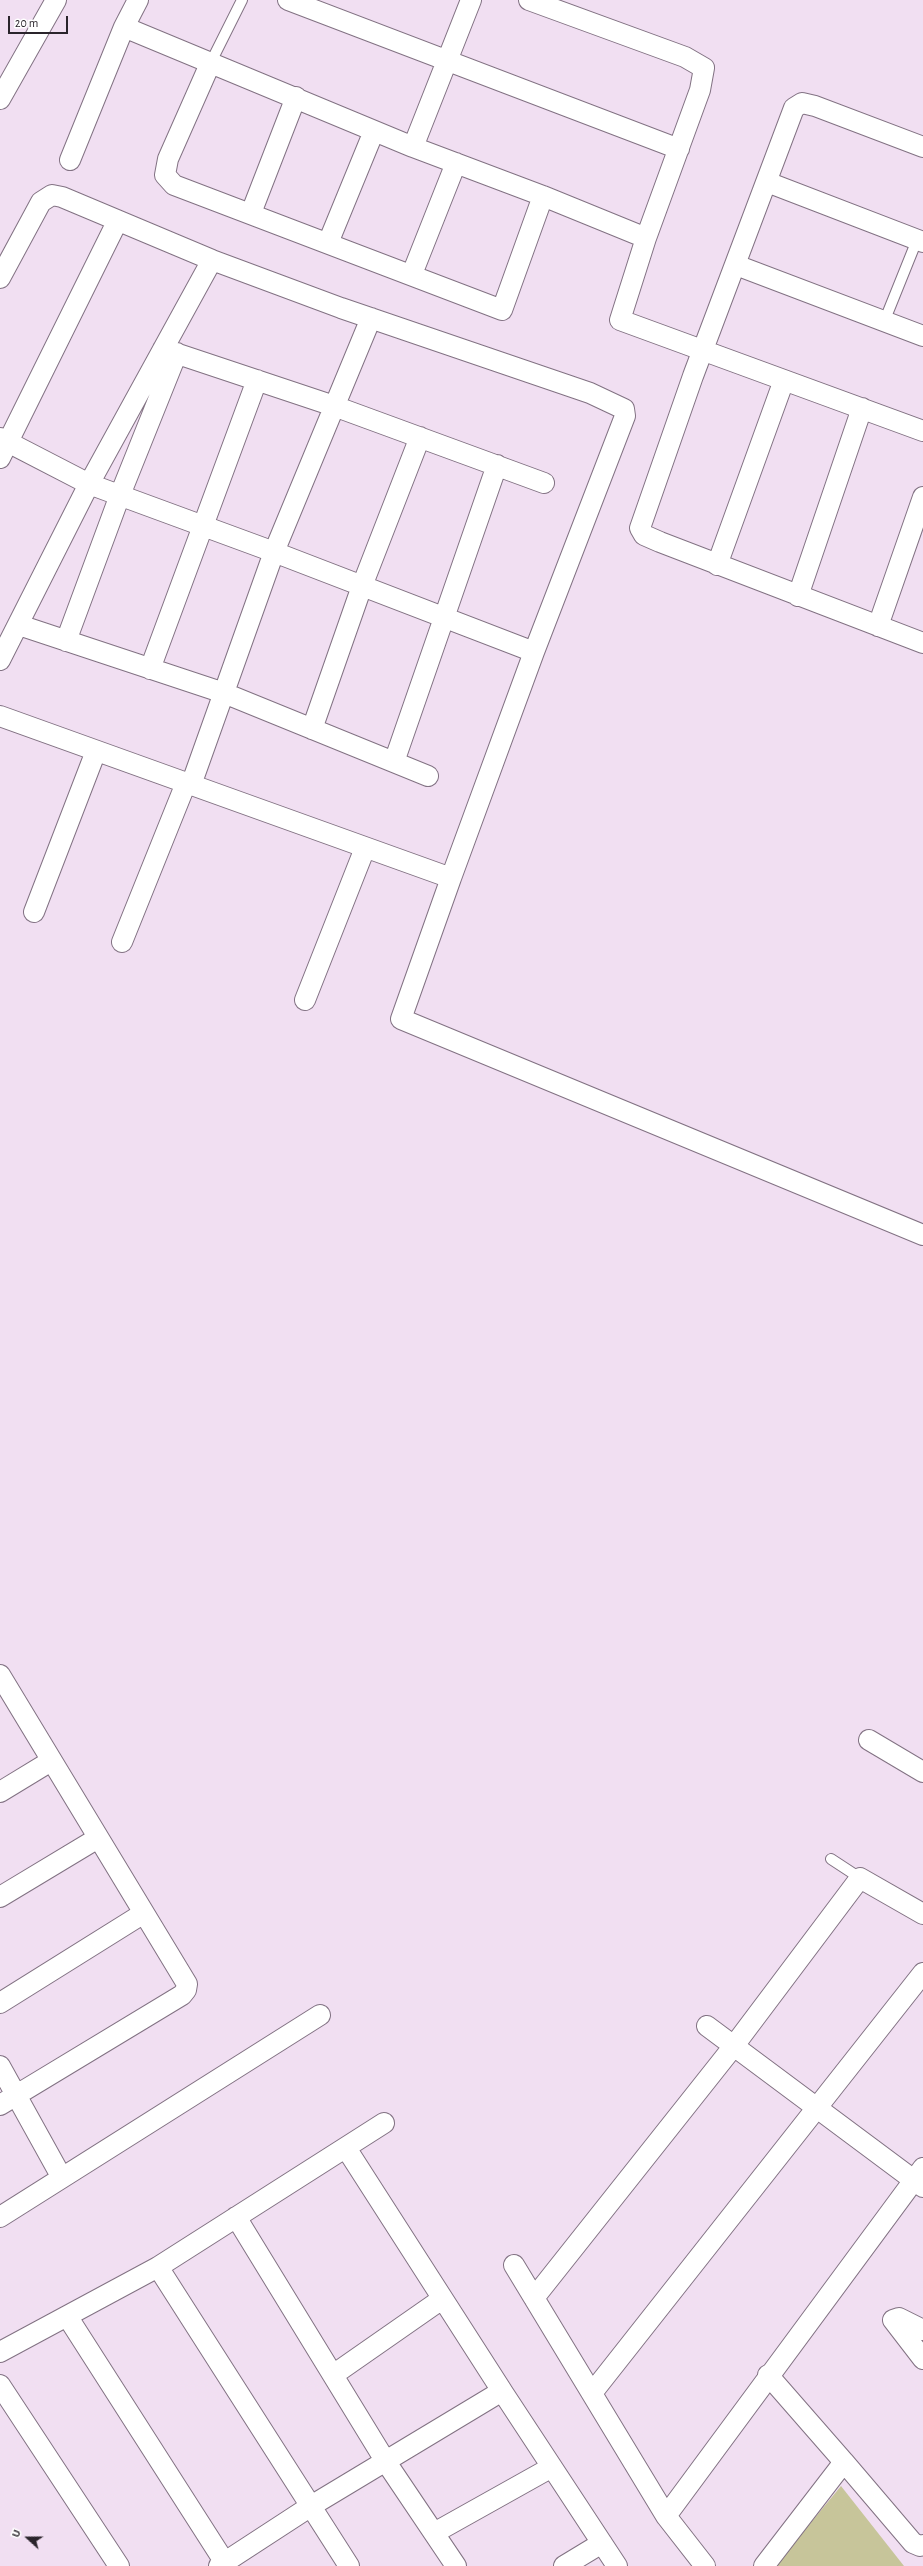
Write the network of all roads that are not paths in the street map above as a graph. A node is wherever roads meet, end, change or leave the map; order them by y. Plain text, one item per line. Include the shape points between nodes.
1 (56, 0) edge
2 (138, 0) edge
3 (242, 0) edge
4 (288, 0) edge
5 (471, 0) edge
6 (529, 0) edge
7 (124, 27) junction
8 (447, 61) junction
9 (210, 64) junction
10 (296, 97) junction
11 (0, 99) edge
12 (374, 131) junction
13 (413, 147) junction
14 (923, 147) edge
15 (679, 149) junction
16 (70, 160) dead end
17 (456, 163) junction
18 (767, 182) junction
19 (543, 196) junction
20 (251, 213) junction
21 (117, 222) junction
22 (646, 238) junction
23 (920, 241) edge
24 (328, 243) junction
25 (212, 260) junction
26 (736, 265) junction
27 (412, 274) junction
28 (0, 278) edge
29 (371, 318) junction
30 (884, 322) junction
31 (923, 336) edge
32 (703, 349) junction
33 (170, 351) junction
34 (257, 380) junction
35 (784, 380) junction
36 (334, 406) junction
37 (862, 408) junction
38 (923, 431) edge
39 (420, 437) junction
40 (3, 446) edge
41 (497, 465) junction
42 (544, 483) dead end
43 (89, 484) junction
44 (120, 495) junction
45 (923, 497) edge
46 (202, 526) junction
47 (274, 552) junction
48 (717, 564) junction
49 (362, 586) junction
50 (798, 596) junction
51 (443, 617) junction
52 (19, 625) junction
53 (878, 626) junction
54 (66, 641) junction
55 (923, 643) edge
56 (534, 652) junction
57 (0, 660) edge
58 (150, 669) junction
59 (224, 693) junction
60 (0, 716) edge
61 (312, 729) junction
62 (96, 751) junction
63 (394, 762) junction
64 (428, 776) dead end
65 (189, 784) junction
66 (365, 848) junction
67 (451, 878) junction
68 (34, 912) dead end
69 (122, 942) dead end
70 (305, 1000) dead end
71 (923, 1235) edge
72 (1, 1680) edge
73 (869, 1740) dead end
74 (51, 1761) junction
75 (923, 1772) edge
76 (0, 1792) edge
77 (98, 1838) junction
78 (831, 1859) dead end
79 (860, 1878) junction
80 (0, 1897) edge
81 (144, 1913) junction
82 (923, 1914) edge
83 (923, 1973) edge
84 (0, 2003) edge
85 (320, 2015) dead end
86 (706, 2026) dead end
87 (733, 2047) junction
88 (0, 2066) edge
89 (17, 2095) junction
90 (0, 2105) edge
91 (817, 2109) junction
92 (384, 2123) dead end
93 (346, 2148) junction
94 (62, 2178) junction
95 (920, 2179) edge
96 (0, 2217) edge
97 (236, 2217) junction
98 (514, 2265) dead end
99 (158, 2267) junction
100 (534, 2298) junction
101 (442, 2300) junction
102 (66, 2316) junction
103 (923, 2330) edge
104 (0, 2352) edge
105 (923, 2358) edge
106 (333, 2375) junction
107 (768, 2376) junction
108 (0, 2385) edge
109 (502, 2391) junction
110 (592, 2393) junction
111 (386, 2462) junction
112 (844, 2462) junction
113 (552, 2467) junction
114 (311, 2506) junction
115 (666, 2516) junction
116 (434, 2533) junction
117 (602, 2543) junction
118 (923, 2545) edge
119 (224, 2565) edge
120 (118, 2566) edge
121 (349, 2566) edge
122 (456, 2566) edge
123 (564, 2566) edge
124 (617, 2566) edge
125 (705, 2566) edge
126 (764, 2566) edge

1 - 11 street
2 - 7 street
3 - 9 lane
4 - 8 street
5 - 8 street
6 - 15 street via 685,57 703,66 705,73
7 - 9 street
7 - 16 street
8 - 13 street
8 - 15 street
9 - 10 street
9 - 20 street via 168,159 166,175 174,185
10 - 12 street
10 - 20 street
12 - 13 street
12 - 24 street
13 - 17 street
14 - 18 street via 802,103 794,108
15 - 22 street
17 - 19 street
17 - 27 street
18 - 23 street
18 - 26 street
19 - 22 street
19 - 27 street via 502,310
20 - 24 street
21 - 25 street
21 - 28 street via 52,195 41,202
21 - 40 street
22 - 32 street via 620,320
23 - 30 lane
24 - 27 street
25 - 29 street
25 - 33 street
26 - 30 street
26 - 32 street
29 - 36 street
29 - 56 street via 590,392 624,409 625,416
30 - 31 street
32 - 35 street
32 - 48 street via 641,531 644,535
33 - 34 street
33 - 43 street
33 - 44 street
34 - 36 street
34 - 46 street
35 - 37 street
35 - 48 street
36 - 39 street
36 - 47 street
37 - 38 street
37 - 50 street
39 - 41 street
39 - 49 street
40 - 43 street
41 - 42 street
41 - 51 street
43 - 44 street
43 - 52 street
44 - 46 street
44 - 54 street
45 - 53 street
46 - 47 street
46 - 58 street
47 - 49 street
47 - 59 street
48 - 50 street
49 - 51 street
49 - 61 street
50 - 53 street
51 - 56 street
51 - 63 street
52 - 54 street
52 - 57 street
53 - 55 street
54 - 58 street
56 - 67 street
58 - 59 street
59 - 61 street
59 - 65 street
60 - 62 street
61 - 63 street
62 - 65 street
62 - 68 street
63 - 64 street
65 - 66 street
65 - 69 street
66 - 67 street
66 - 70 street
67 - 71 street via 401,1019
72 - 74 street
73 - 75 street
74 - 76 street
74 - 77 street
77 - 80 street
77 - 81 street
78 - 79 lane
79 - 82 street
79 - 87 street
81 - 84 street
81 - 89 street via 187,1984 186,1990
83 - 91 street
85 - 94 street
86 - 87 street
87 - 91 street
87 - 100 street
88 - 89 street
89 - 90 street
89 - 94 street
91 - 95 street
91 - 110 street
92 - 93 street
93 - 97 street
93 - 101 street
94 - 96 street
95 - 107 street
97 - 99 street
97 - 106 street
98 - 100 street
99 - 102 street
99 - 114 street
100 - 110 street
101 - 106 street
101 - 109 street
102 - 104 street
102 - 119 street
103 - 105 street via 899,2318 893,2320
106 - 111 street
107 - 112 street
107 - 115 street
108 - 120 street
109 - 111 street
109 - 113 street
110 - 115 street
111 - 114 street
111 - 116 street
112 - 118 street via 912,2543
112 - 126 street
113 - 116 street
113 - 117 street
114 - 119 street
114 - 121 street
115 - 125 street
116 - 122 street
117 - 123 street
117 - 124 street

